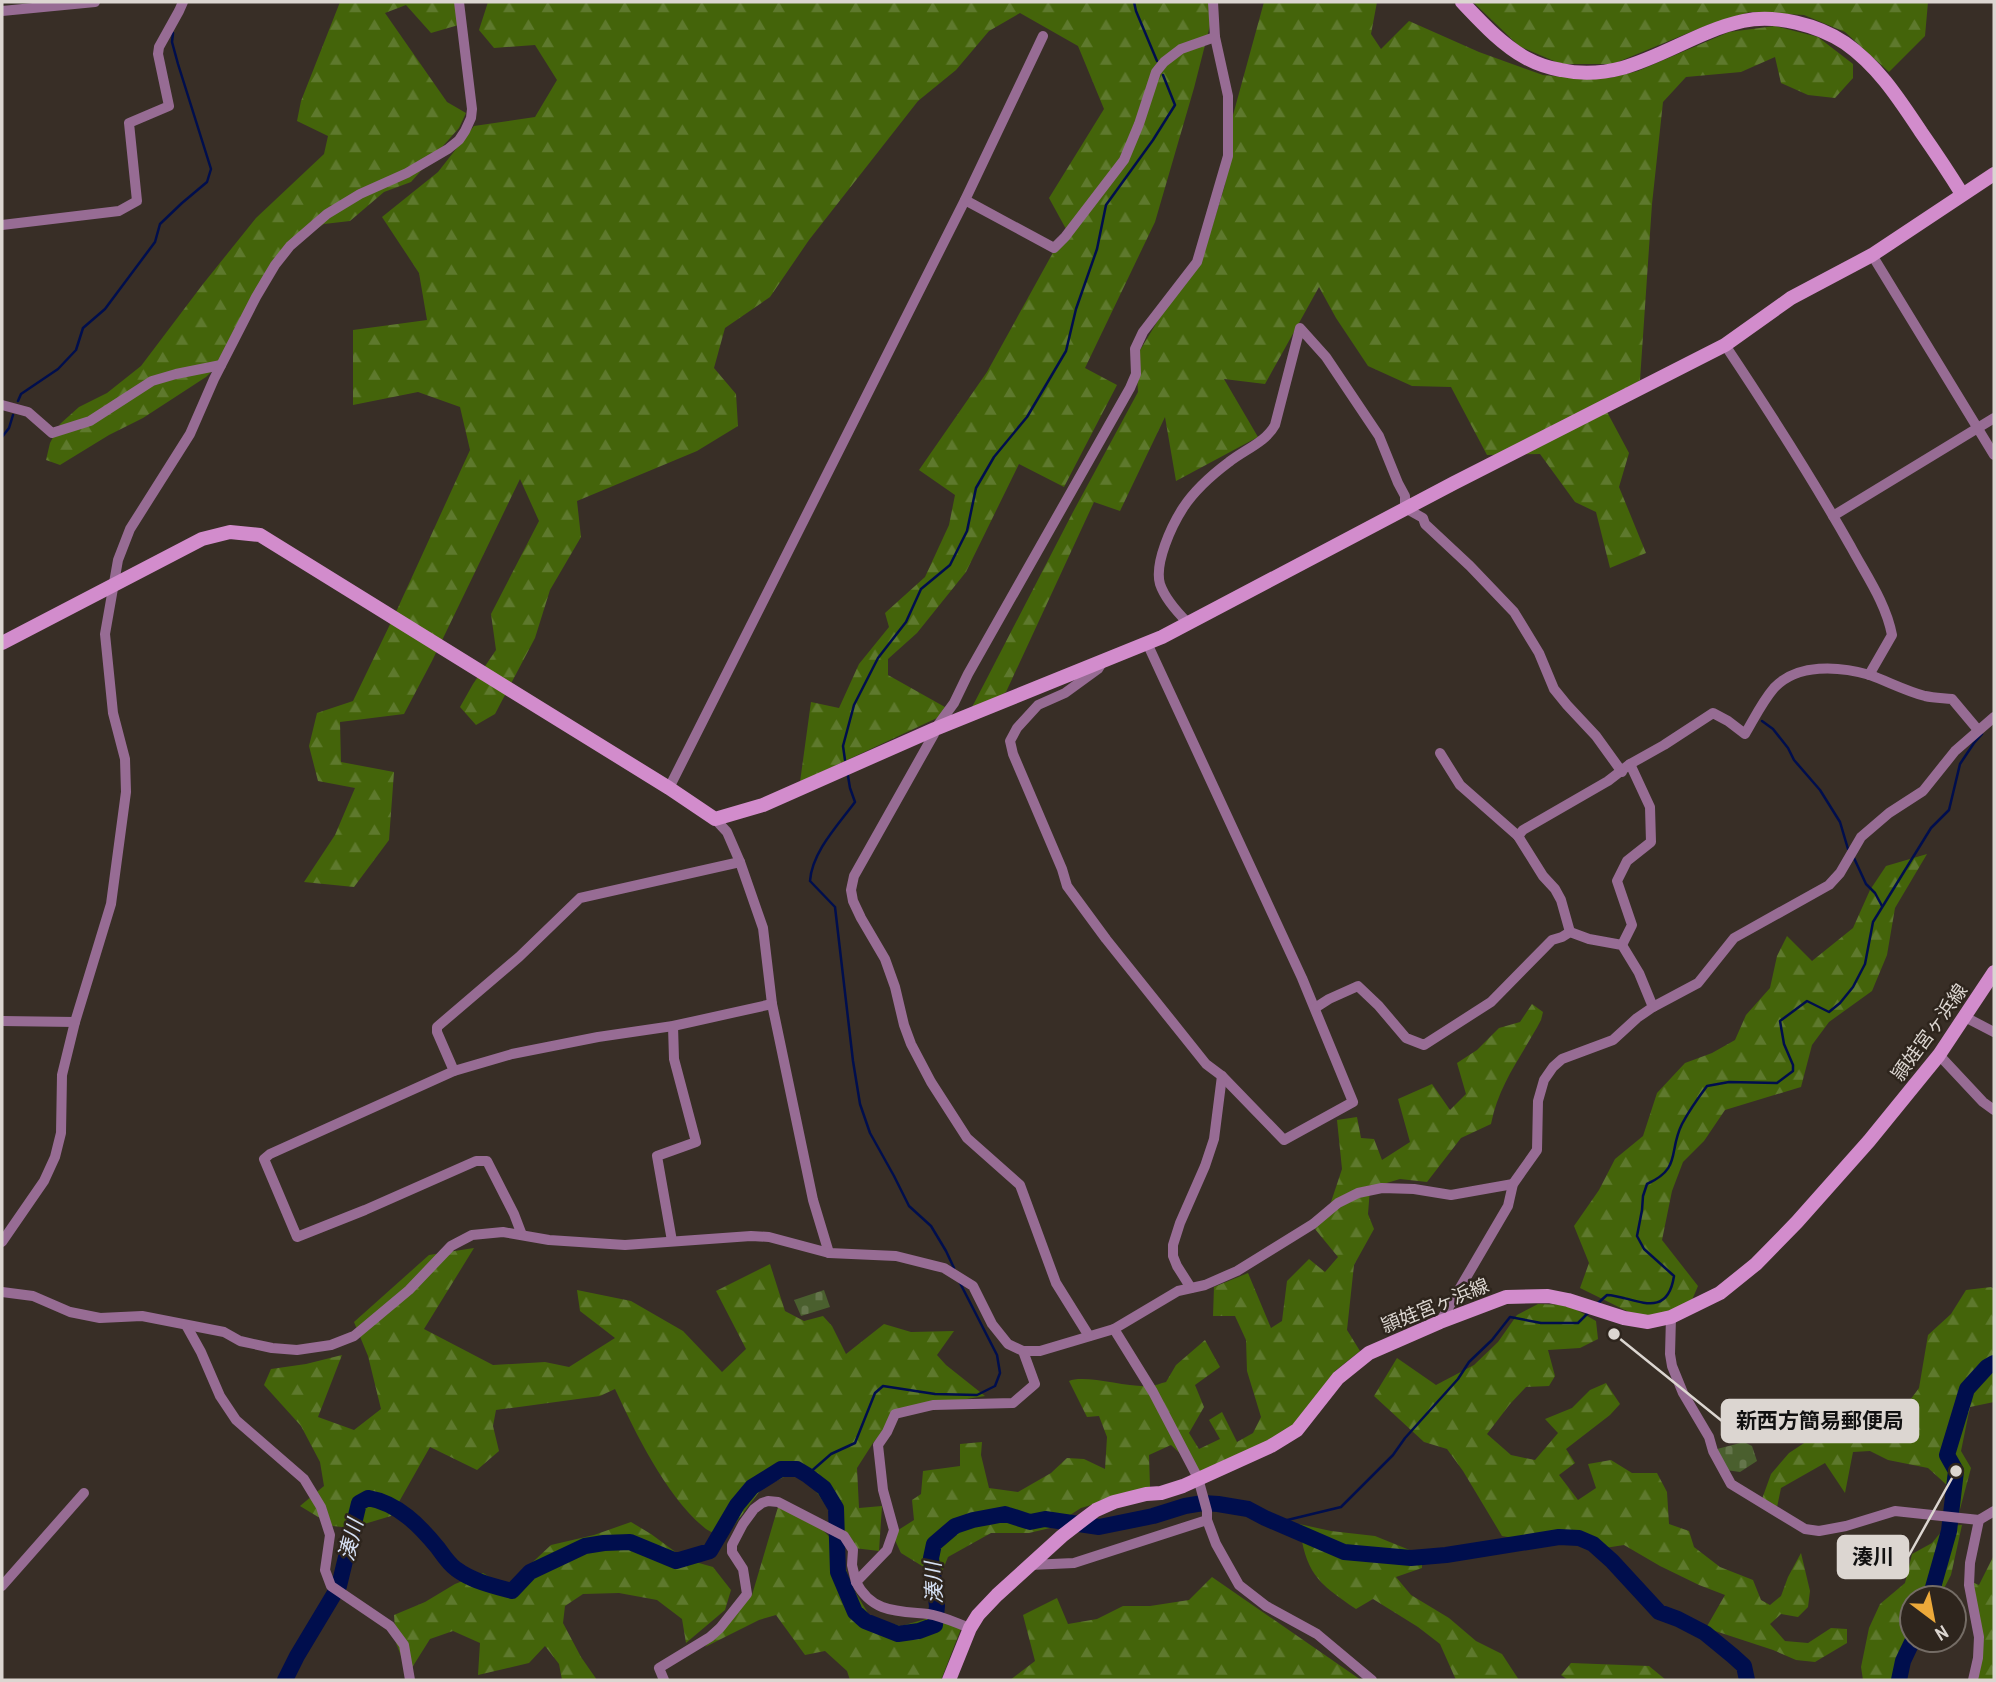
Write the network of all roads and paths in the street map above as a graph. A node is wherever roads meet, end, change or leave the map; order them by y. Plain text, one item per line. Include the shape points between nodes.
1 (95, 2) edge
2 (183, 2) edge
3 (459, 2) edge
4 (1213, 2) edge
5 (1462, 2) edge
6 (2, 11) edge
7 (1043, 36) dead end
8 (1215, 37) junction
9 (1994, 174) edge
10 (1962, 194) junction
11 (965, 200) junction
12 (2, 225) edge
13 (1872, 255) junction
14 (1725, 345) junction
15 (221, 365) junction
16 (2, 405) edge
17 (1994, 418) edge
18 (1978, 429) junction
19 (1994, 455) edge
20 (1405, 508) junction
21 (1833, 516) junction
22 (113, 584) junction
23 (1188, 623) junction
24 (2, 643) edge
25 (1147, 643) junction
26 (1104, 661) junction
27 (1869, 675) junction
28 (1993, 721) edge
29 (935, 729) junction
30 (1978, 730) junction
31 (1440, 753) dead end
32 (1626, 768) junction
33 (669, 788) junction
34 (715, 819) junction
35 (1518, 836) junction
36 (740, 862) junction
37 (1570, 932) junction
38 (1622, 946) junction
39 (1994, 972) edge
40 (772, 1004) junction
41 (1653, 1007) junction
42 (1315, 1008) junction
43 (1965, 1017) junction
44 (2, 1021) edge
45 (75, 1022) junction
46 (673, 1026) junction
47 (1994, 1032) edge
48 (1939, 1055) junction
49 (454, 1071) junction
50 (1222, 1076) junction
51 (1994, 1110) edge
52 (1513, 1184) junction
53 (522, 1235) junction
54 (3, 1238) edge
55 (672, 1241) junction
56 (829, 1253) junction
57 (1191, 1288) junction
58 (2, 1292) edge
59 (1671, 1317) junction
60 (1440, 1322) junction
61 (186, 1325) junction
62 (1114, 1329) junction
63 (1089, 1336) junction
64 (1023, 1351) junction
65 (1198, 1478) junction
66 (84, 1493) dead end
67 (1994, 1511) edge
68 (1207, 1516) junction
69 (1979, 1520) junction
70 (1030, 1565) junction
71 (856, 1582) junction
72 (2, 1586) edge
73 (970, 1628) junction
74 (410, 1680) edge
75 (664, 1680) edge
76 (949, 1680) edge
77 (1372, 1680) edge
78 (1972, 1680) edge

1 - 6 street
2 - 12 street via 158,54 169,106 128,123 137,201 119,211
3 - 15 street via 472,108 466,131 448,149 327,214 290,246 256,297
4 - 8 street
5 - 10 street via 1517,53 1545,67 1573,73 1634,66 1744,20 1790,21 1821,30 1864,58 1888,84
7 - 11 street
8 - 11 street via 1181,49 1164,61 1124,160 1054,248
8 - 29 street via 1228,96 1228,156 1197,262 1143,332 1135,349 1137,370 1130,388 954,703
9 - 10 street
10 - 13 street
11 - 33 street
13 - 14 street via 1791,298
13 - 18 street
14 - 20 street
14 - 21 street
15 - 16 street via 152,382 90,421 52,433 28,412
15 - 22 street via 190,434 130,529
17 - 18 street
18 - 19 street
18 - 21 street
20 - 23 street
20 - 23 street via 1405,496 1379,436 1326,357 1300,328 1271,433 1201,488 1184,506 1167,538 1159,582
20 - 32 street via 1423,518 1514,612 1554,689
21 - 27 street via 1889,619 1892,635
22 - 24 street
22 - 33 street via 202,539 230,532 260,536
22 - 45 street via 105,634 126,792 111,904
23 - 25 street
25 - 26 street
25 - 42 street
26 - 29 street
26 - 50 street via 1065,693 1038,705 1010,741 1013,754 1067,886 1206,1064
27 - 30 street via 1927,697 1952,699
27 - 32 street via 1818,668 1787,677 1763,702 1745,734 1713,713
28 - 30 street
29 - 34 street via 762,805
29 - 63 street via 854,876 853,901 886,959 904,1025 931,1082 967,1138 1020,1185 1056,1283
30 - 41 street via 1923,791 1861,838 1829,885 1734,938 1698,983
31 - 35 street via 1460,785
32 - 35 street
32 - 38 street via 1650,807 1651,842 1627,861 1618,881 1632,925
33 - 34 street
34 - 36 street via 727,832
35 - 37 street via 1562,900
36 - 40 street via 763,928
36 - 49 street via 580,898 437,1027
37 - 38 street
37 - 42 street via 1552,940 1491,1002 1424,1045 1406,1038 1358,986
38 - 41 street
39 - 43 street, 頴娃宮ヶ浜線
40 - 46 street
40 - 56 street via 813,1200
41 - 52 street via 1613,1041 1562,1059 1553,1067 1538,1101 1537,1150
42 - 50 street via 1353,1102 1284,1140
43 - 47 street
43 - 48 street, 頴娃宮ヶ浜線
44 - 45 street
45 - 54 street via 62,1076 61,1133 55,1157 44,1181
46 - 49 street via 524,1052
46 - 55 street via 674,1059 696,1142 657,1156
48 - 51 street
48 - 59 street, 頴娃宮ヶ浜線 via 1869,1141 1756,1264 1720,1293
49 - 53 street via 264,1159 297,1237 477,1161 487,1161
50 - 57 street via 1214,1139 1174,1245 1173,1256
52 - 57 street via 1451,1195 1382,1188 1358,1193 1237,1271
52 - 60 street via 1508,1206
53 - 55 street via 625,1245
53 - 61 street via 472,1235 451,1246 409,1290 354,1336 331,1345 272,1348
55 - 56 street via 768,1237
56 - 64 street via 896,1256 944,1268 973,1286 1000,1335
57 - 62 street
58 - 61 street via 33,1296 70,1312 100,1318 142,1316
59 - 60 street, 頴娃宮ヶ浜線 via 1648,1322 1548,1296 1506,1297
59 - 69 street via 1672,1366 1731,1484 1805,1529 1846,1526 1895,1511
60 - 65 street, 頴娃宮ヶ浜線 via 1369,1353 1338,1378 1297,1430
61 - 74 street via 236,1420 304,1479 321,1507 330,1535 325,1570 331,1586 390,1626 404,1645
62 - 63 street
62 - 65 street
63 - 64 street via 1040,1351
64 - 71 street via 1035,1384 1013,1403 933,1405 895,1414 878,1444 894,1530 887,1550
65 - 68 street
65 - 70 street, 頴娃宮ヶ浜線 via 1096,1510
66 - 72 street
67 - 69 street
68 - 70 street via 1074,1563
68 - 77 street via 1239,1585 1317,1634
69 - 78 street via 1969,1585 1979,1636
70 - 73 street, 頴娃宮ヶ浜線
71 - 73 street via 862,1593 882,1606 908,1614 929,1614
71 - 75 street via 853,1550 844,1536 778,1502 762,1503 732,1545 747,1594 710,1637 659,1668
73 - 76 street, 頴娃宮ヶ浜線

